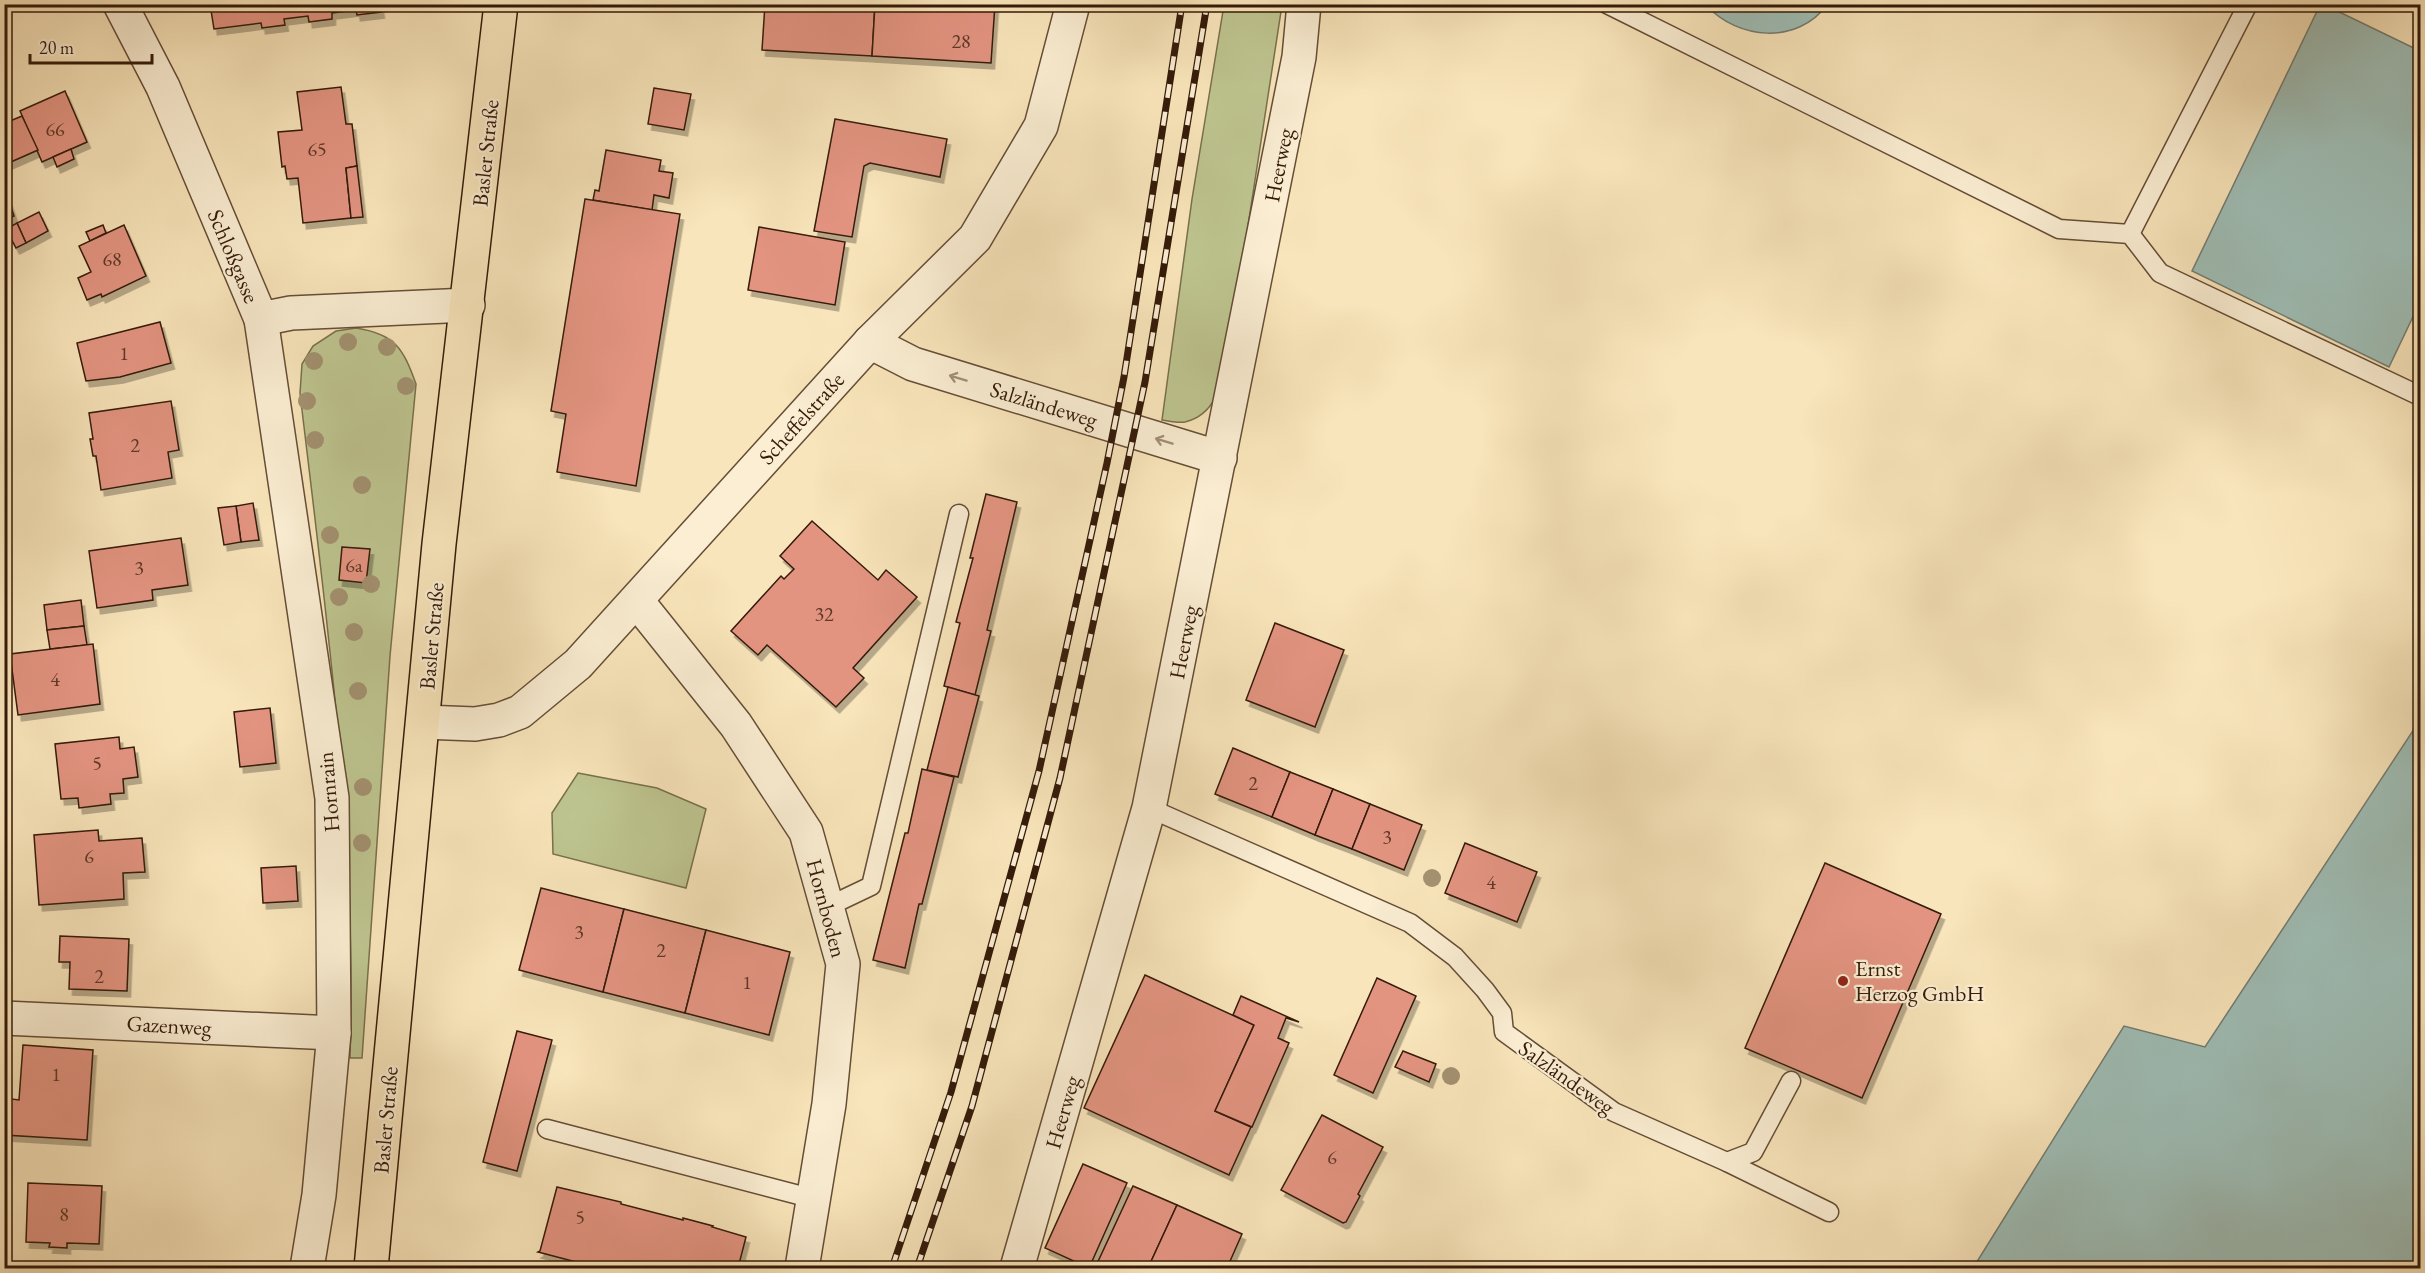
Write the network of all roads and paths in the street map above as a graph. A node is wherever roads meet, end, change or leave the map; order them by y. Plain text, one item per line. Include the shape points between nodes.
1 (120, 4) edge
2 (501, 4) edge
3 (1073, 4) edge
4 (1304, 4) edge
5 (1607, 4) edge
6 (2248, 4) edge
7 (2130, 234) junction
8 (468, 305) junction
9 (261, 319) junction
10 (870, 342) junction
11 (2421, 396) edge
12 (1220, 458) junction
13 (958, 514) dead end
14 (638, 601) junction
15 (423, 722) junction
16 (1149, 808) junction
17 (827, 906) junction
18 (4, 1018) edge
19 (334, 1033) junction
20 (1791, 1081) dead end
21 (547, 1129) dead end
22 (1727, 1161) junction
23 (814, 1199) junction
24 (1829, 1212) dead end
25 (307, 1269) edge
26 (371, 1269) edge
27 (802, 1269) edge
28 (1017, 1269) edge

1 - 9 street, Schloßgasse via 163,87
2 - 8 main road, Basler Straße
3 - 10 street, Scheffelstraße via 1041,126 975,238
4 - 12 street, Heerweg via 1299,57
5 - 7 lane via 2059,229
6 - 7 lane
7 - 11 lane via 2160,273
8 - 9 street, Schloßgasse via 291,313
8 - 15 main road, Basler Straße via 439,544
9 - 19 street, Hornrain via 332,798
12 -> 10 street, Salzländeweg via 913,364
10 - 14 street, Scheffelstraße
12 - 16 street, Heerweg
13 - 17 lane via 871,886
14 - 15 street, Scheffelstraße via 578,664 520,712 475,724
14 - 17 street, Hornboden via 736,725 806,832
15 - 26 main road, Basler Straße
16 - 22 lane, Salzländeweg via 1410,923 1455,957 1485,990 1502,1013 1504,1032 1614,1112
16 - 28 street, Heerweg
17 - 23 street, Hornboden via 843,964 829,1104
18 - 19 street, Gazenweg
19 - 25 street, Hornrain via 319,1195
20 - 22 lane via 1754,1152
21 - 23 lane
22 - 24 lane, Salzländeweg
23 - 27 street, Hornboden

